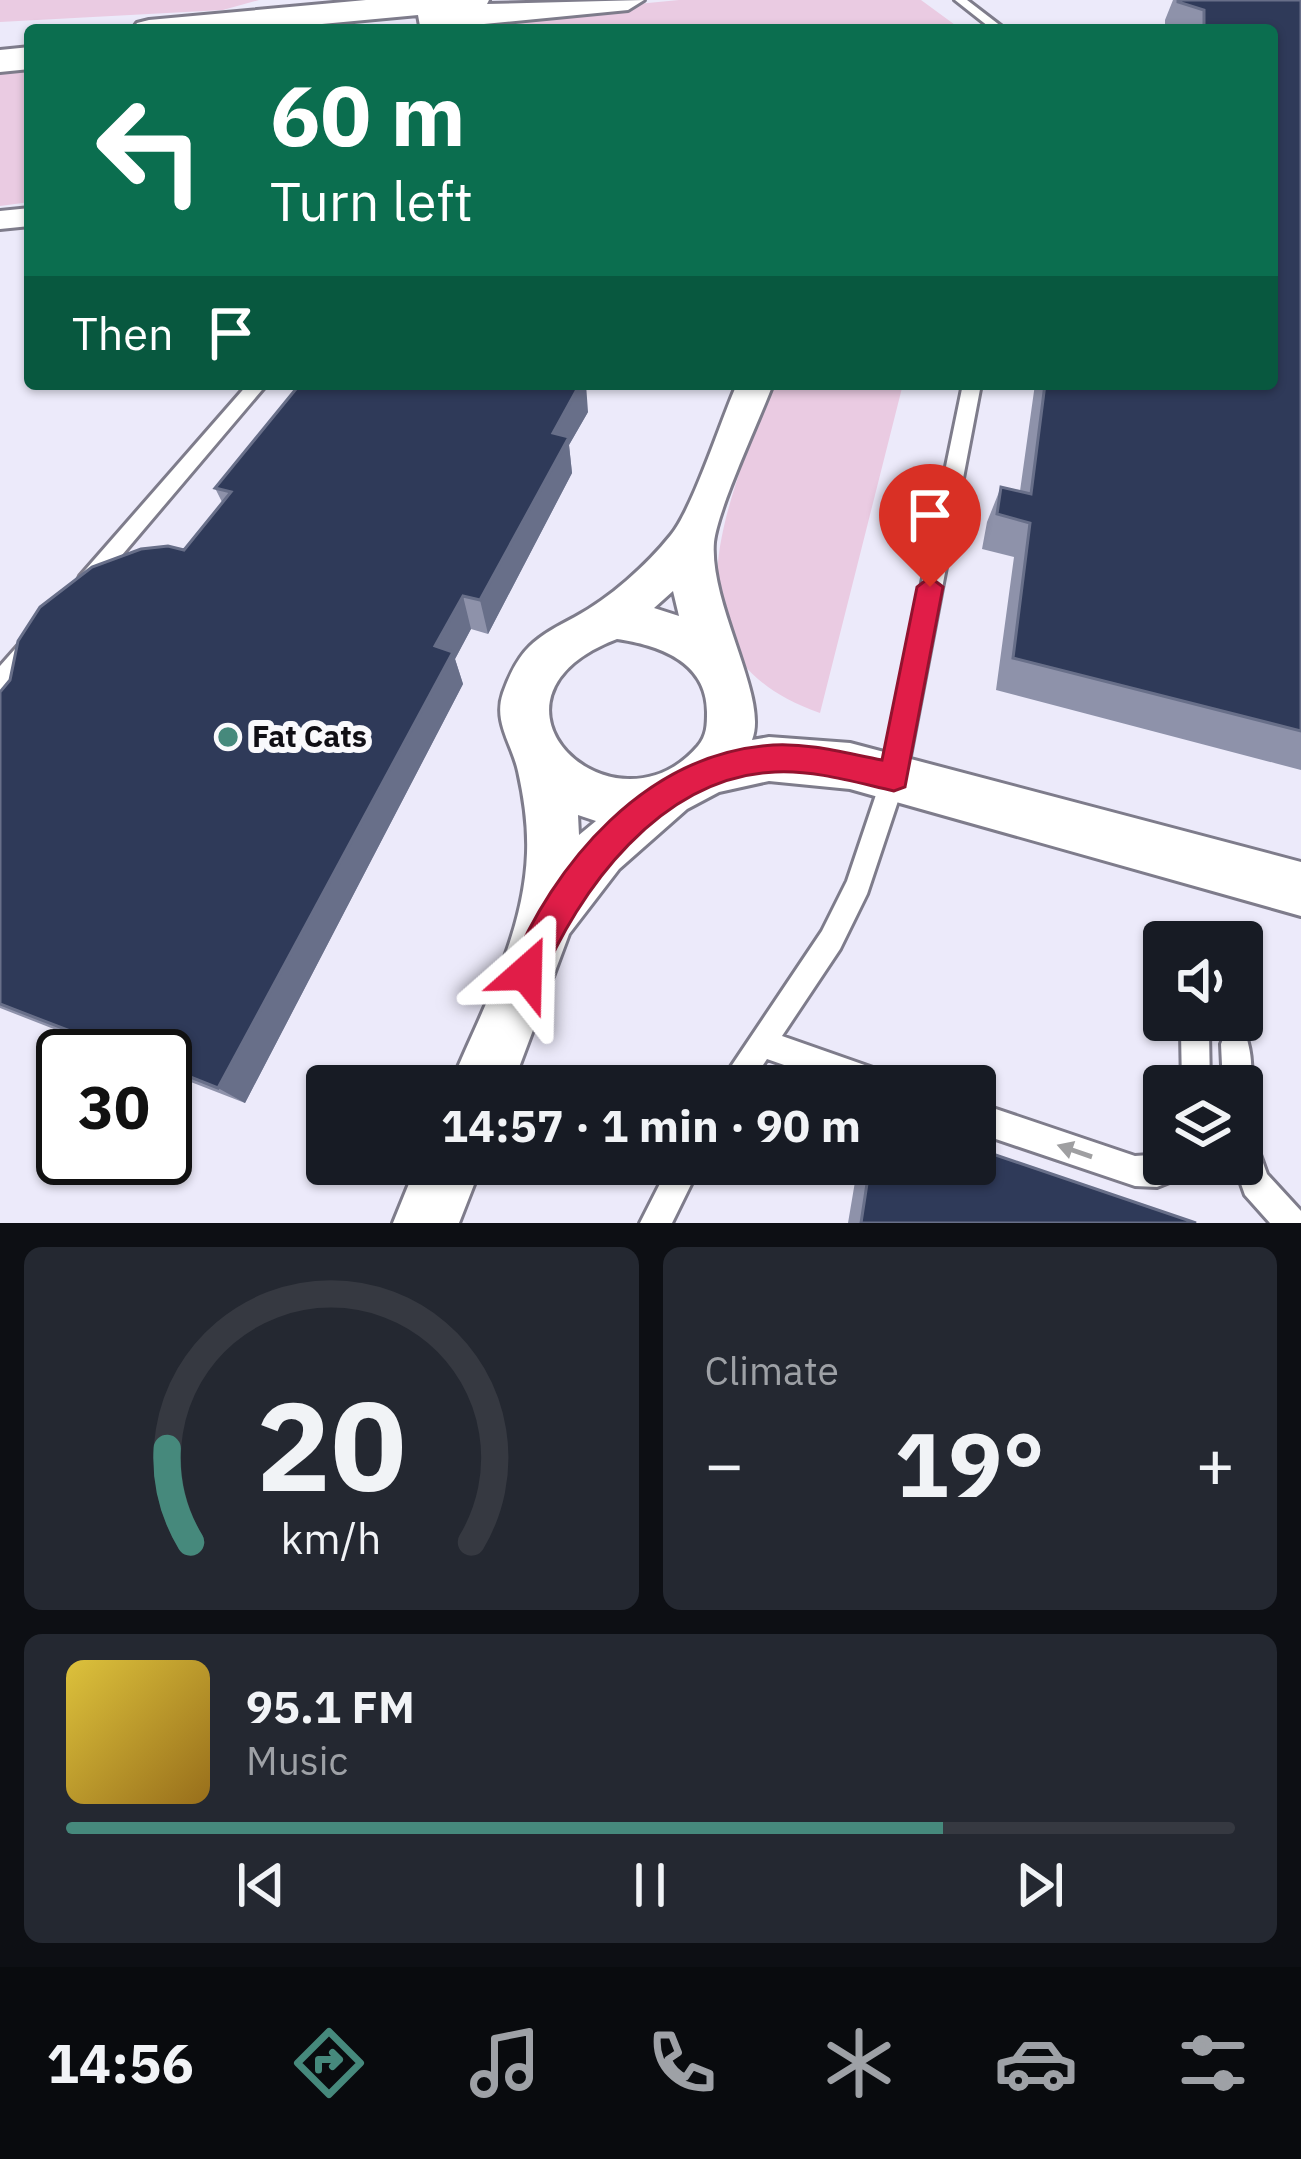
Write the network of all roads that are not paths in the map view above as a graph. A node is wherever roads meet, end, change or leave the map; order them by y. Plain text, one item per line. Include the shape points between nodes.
1 (473, 0) edge
2 (628, 0) edge
3 (960, 0) edge
4 (312, 24) edge
5 (318, 24) edge
6 (992, 24) edge
7 (253, 390) edge
8 (753, 390) edge
9 (970, 390) edge
10 (693, 539) junction
11 (76, 594) edge
12 (598, 624) junction
13 (46, 629) edge
14 (721, 670) junction
15 (0, 682) edge
16 (542, 766) junction
17 (872, 771) junction
18 (690, 782) junction
19 (1301, 889) edge
20 (541, 935) junction
21 (760, 1043) junction
22 (1235, 1044) dead end
23 (489, 1065) edge
24 (746, 1065) edge
25 (824, 1065) edge
26 (1236, 1065) edge
27 (996, 1124) edge
28 (1143, 1172) edge
29 (441, 1185) edge
30 (675, 1185) edge
31 (1257, 1185) edge
32 (426, 1223) edge
33 (656, 1223) edge
34 (1291, 1223) edge

1 - 4 main road
2 - 5 main road
3 - 6 lane
7 - 11 lane
8 - 10 street
9 - 17 lane
10 - 12 street via 650,587
10 - 14 street via 695,595
12 - 14 street via 663,626 692,639
12 - 16 street via 556,645 528,680 523,724
13 - 15 lane
14 - 17 street via 773,726
14 - 18 street via 731,728
16 - 18 street via 603,799 640,801
16 - 20 street via 557,843
17 - 18 street via 770,759
17 - 19 street
17 - 21 lane via 858,885 831,940
18 - 20 street via 599,851
20 - 23 street
21 - 24 lane
21 - 25 lane
22 - 26 lane
28 -> 27 lane
29 - 32 street
30 - 33 lane
31 - 34 lane

